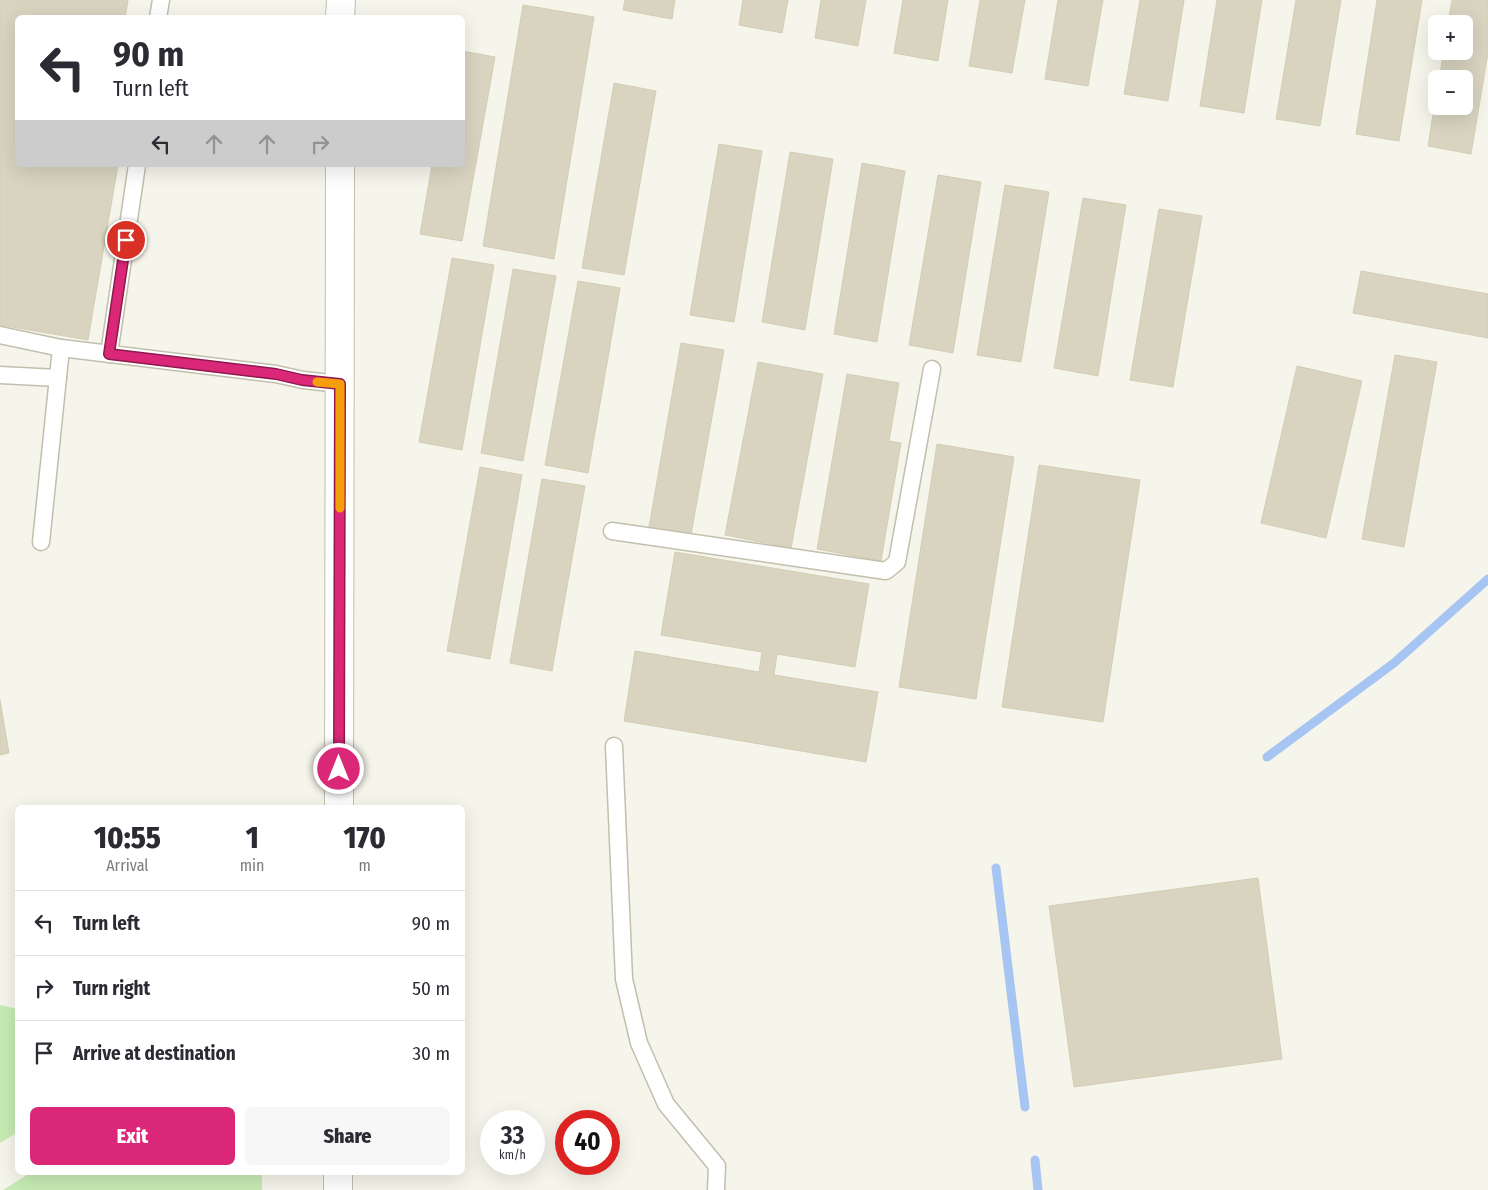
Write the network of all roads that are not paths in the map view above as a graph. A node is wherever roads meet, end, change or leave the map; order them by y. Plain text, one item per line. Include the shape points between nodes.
1 (161, 0) edge
2 (340, 0) edge
3 (158, 15) edge
4 (340, 15) edge
5 (137, 167) edge
6 (340, 167) edge
7 (0, 335) edge
8 (61, 348) junction
9 (109, 354) junction
10 (932, 369) dead end
11 (0, 375) edge
12 (58, 378) junction
13 (340, 384) junction
14 (612, 531) dead end
15 (41, 542) dead end
16 (614, 746) dead end
17 (339, 805) edge
18 (338, 1175) edge
19 (338, 1190) edge
20 (716, 1190) edge

1 - 3 lane
2 - 4 street
5 - 9 lane
6 - 13 street
7 - 8 lane
8 - 9 lane
8 - 12 lane
9 - 13 lane
10 - 14 lane via 897,562 886,571
11 - 12 lane
12 - 15 lane
13 - 17 street
16 - 20 lane via 624,979 639,1043 666,1104 717,1166
18 - 19 street

